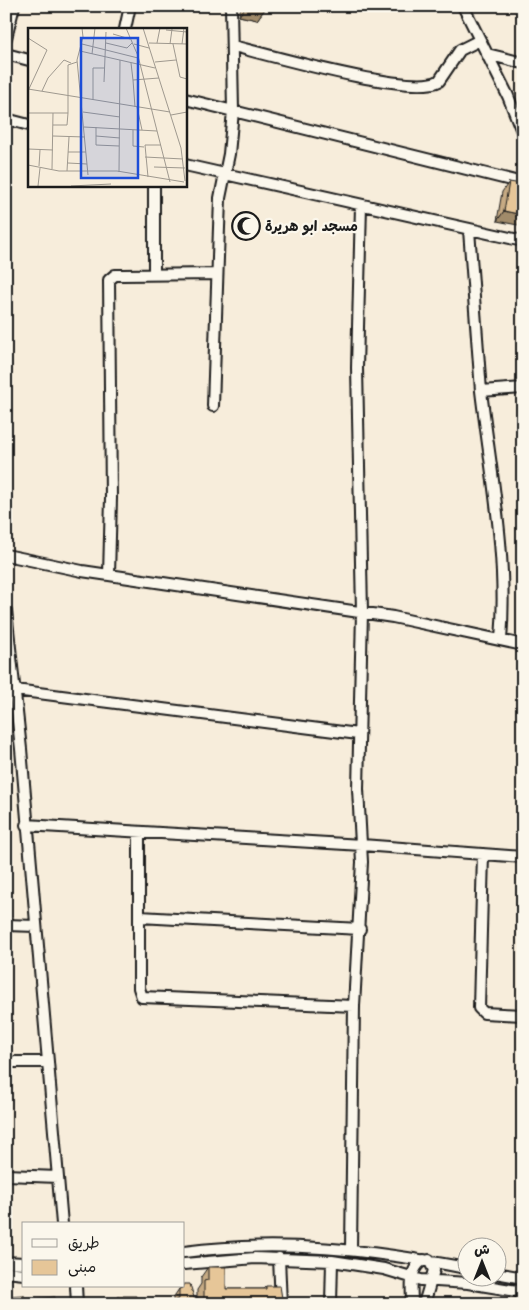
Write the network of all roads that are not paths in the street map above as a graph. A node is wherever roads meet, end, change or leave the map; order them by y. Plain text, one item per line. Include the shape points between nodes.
1 (14, 6) edge
2 (130, 6) edge
3 (231, 6) edge
4 (463, 6) edge
5 (126, 28) edge
6 (6, 38) edge
7 (480, 40) junction
8 (233, 46) junction
9 (6, 54) edge
10 (487, 54) junction
11 (28, 60) edge
12 (523, 63) edge
13 (186, 99) edge
14 (233, 111) junction
15 (6, 119) edge
16 (28, 125) edge
17 (523, 134) edge
18 (186, 165) edge
19 (225, 174) junction
20 (523, 183) edge
21 (154, 186) edge
22 (361, 205) junction
23 (469, 230) junction
24 (523, 241) edge
25 (154, 274) junction
26 (217, 274) junction
27 (523, 388) edge
28 (481, 391) junction
29 (213, 406) dead end
30 (6, 555) edge
31 (109, 575) junction
32 (6, 611) edge
33 (362, 612) junction
34 (501, 640) junction
35 (521, 644) edge
36 (523, 656) edge
37 (16, 690) junction
38 (358, 734) junction
39 (26, 825) junction
40 (139, 833) junction
41 (362, 845) junction
42 (483, 854) junction
43 (523, 857) edge
44 (140, 917) junction
45 (6, 925) edge
46 (36, 926) junction
47 (360, 929) junction
48 (354, 1006) junction
49 (523, 1014) edge
50 (6, 1062) edge
51 (48, 1062) junction
52 (6, 1175) edge
53 (58, 1176) junction
54 (62, 1222) edge
55 (351, 1249) junction
56 (185, 1252) edge
57 (279, 1258) junction
58 (332, 1260) junction
59 (426, 1260) junction
60 (6, 1262) edge
61 (22, 1263) edge
62 (185, 1264) edge
63 (456, 1266) edge
64 (6, 1272) edge
65 (22, 1274) edge
66 (506, 1275) edge
67 (412, 1277) junction
68 (523, 1278) edge
69 (430, 1281) junction
70 (76, 1288) edge
71 (523, 1292) edge
72 (77, 1304) edge
73 (281, 1304) edge
74 (331, 1304) edge
75 (412, 1304) edge
76 (424, 1304) edge

1 - 6 street
2 - 5 street
3 - 8 street
4 - 7 street
7 - 8 street via 460,50 439,82 424,85 389,83
7 - 10 street
8 - 14 street
9 - 11 street
10 - 12 street
10 - 17 street
13 - 14 street
14 - 19 street
14 - 20 street
15 - 16 street
18 - 19 street
19 - 22 street
19 - 26 street via 220,198
21 - 25 street
22 - 23 street
22 - 33 street via 357,368
23 - 24 street
23 - 28 street
25 - 26 street
25 - 31 street via 115,275 108,283 112,498
26 - 29 street
27 - 28 street
28 - 34 street via 502,556 504,601
30 - 31 street
31 - 33 street
32 - 37 street
33 - 34 street
33 - 38 street
34 - 35 street
35 - 36 street
37 - 38 street
37 - 39 street
38 - 41 street
39 - 40 street
39 - 46 street
40 - 41 street
40 - 44 street
41 - 42 street
41 - 47 street
42 - 43 street
42 - 49 street via 479,1008 484,1013
44 - 47 street
44 - 48 street via 139,988 142,997
45 - 46 street
46 - 51 street
47 - 48 street
48 - 55 street
50 - 51 street
51 - 53 street
52 - 53 street
53 - 54 street
55 - 56 street via 254,1245
55 - 59 street
57 - 58 street
57 - 62 street
57 - 73 street
58 - 67 street
58 - 74 street
59 - 63 street
59 - 67 street via 415,1266
59 - 69 street via 434,1270
60 - 61 street
64 - 65 street
66 - 68 street
67 - 69 street
67 - 75 street
69 - 71 street
69 - 76 street
70 - 72 street

